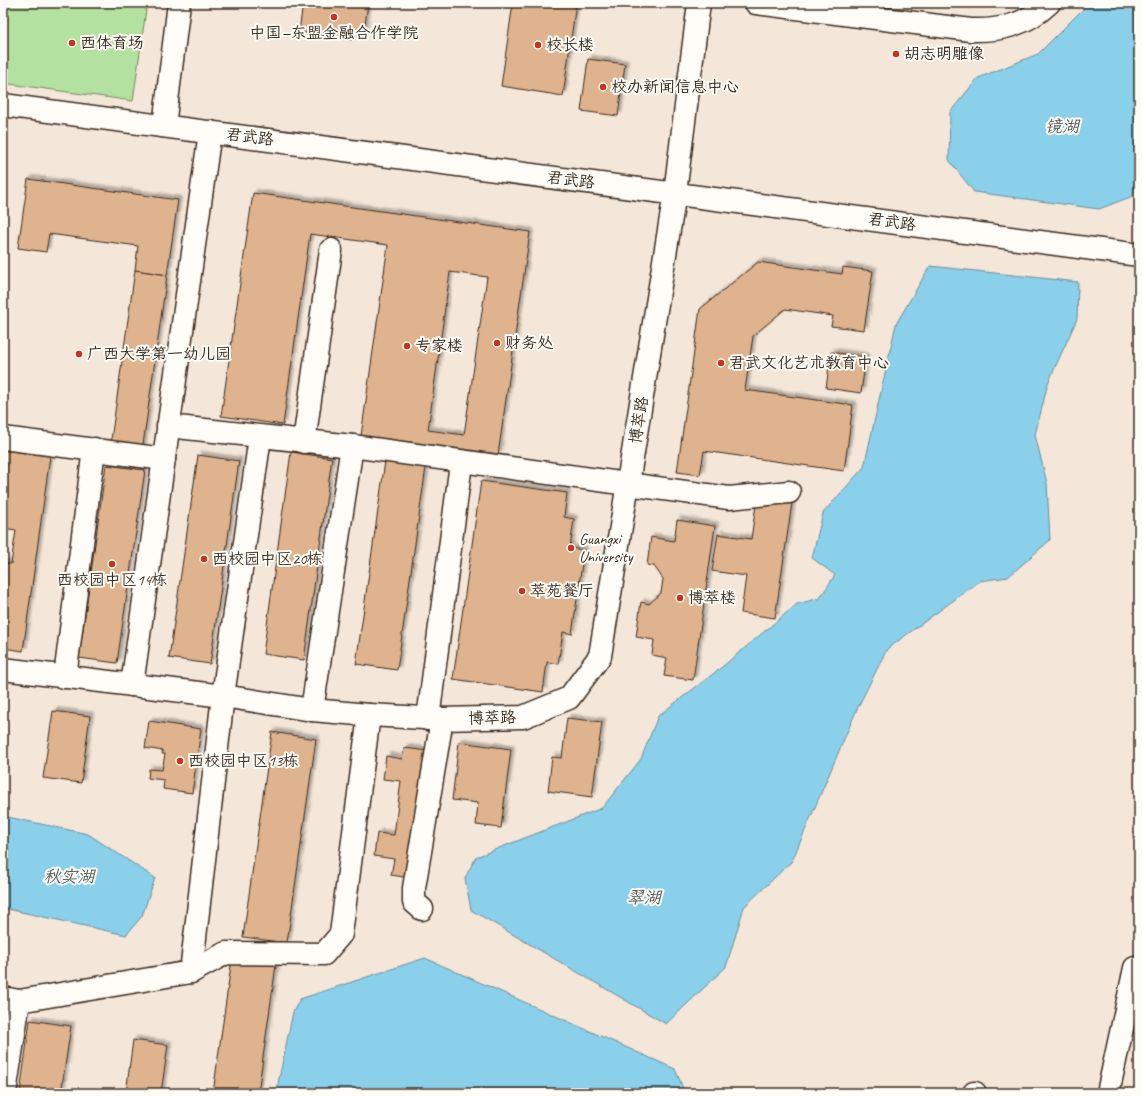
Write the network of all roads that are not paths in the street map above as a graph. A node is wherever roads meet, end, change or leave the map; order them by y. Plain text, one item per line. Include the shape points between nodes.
1 (179, 3) edge
2 (699, 3) edge
3 (756, 3) edge
4 (1049, 3) edge
5 (3, 105) edge
6 (164, 126) junction
7 (210, 132) junction
8 (675, 193) junction
9 (331, 250) dead end
10 (1139, 254) edge
11 (168, 426) junction
12 (260, 437) junction
13 (3, 438) edge
14 (304, 442) junction
15 (352, 446) junction
16 (94, 449) junction
17 (164, 459) junction
18 (460, 462) junction
19 (628, 485) junction
20 (789, 492) dead end
21 (3, 669) edge
22 (65, 677) junction
23 (132, 685) junction
24 (223, 696) junction
25 (312, 710) junction
26 (369, 715) junction
27 (435, 719) junction
28 (422, 909) dead end
29 (1139, 969) edge
30 (191, 972) junction
31 (11, 999) edge
32 (5, 1093) edge
33 (1108, 1093) edge

1 - 6 street
2 - 8 street, 博萃路
3 - 4 street via 990,31 1008,28 1025,21
5 - 6 street, 君武路
6 - 7 street, 君武路
7 - 8 street, 君武路
7 - 11 street
8 - 10 street, 君武路
8 - 19 street, 博萃路
9 - 14 street
11 - 12 street
11 - 17 street
12 - 14 street
12 - 24 street
13 - 16 street
14 - 15 street
15 - 18 street
15 - 25 street
16 - 17 street
16 - 22 street
17 - 23 street
18 - 19 street
18 - 27 street
19 - 20 street via 729,498
19 - 27 street, 博萃路 via 600,656 569,698 522,717
21 - 22 street, 博萃路
22 - 23 street, 博萃路
23 - 24 street, 博萃路
24 - 25 street, 博萃路
24 - 30 street
25 - 26 street, 博萃路
26 - 27 street, 博萃路
26 - 30 street via 341,934 324,954 226,953
27 - 28 street via 414,888 414,902
29 - 33 street via 1135,968
30 - 31 street
31 - 32 street

